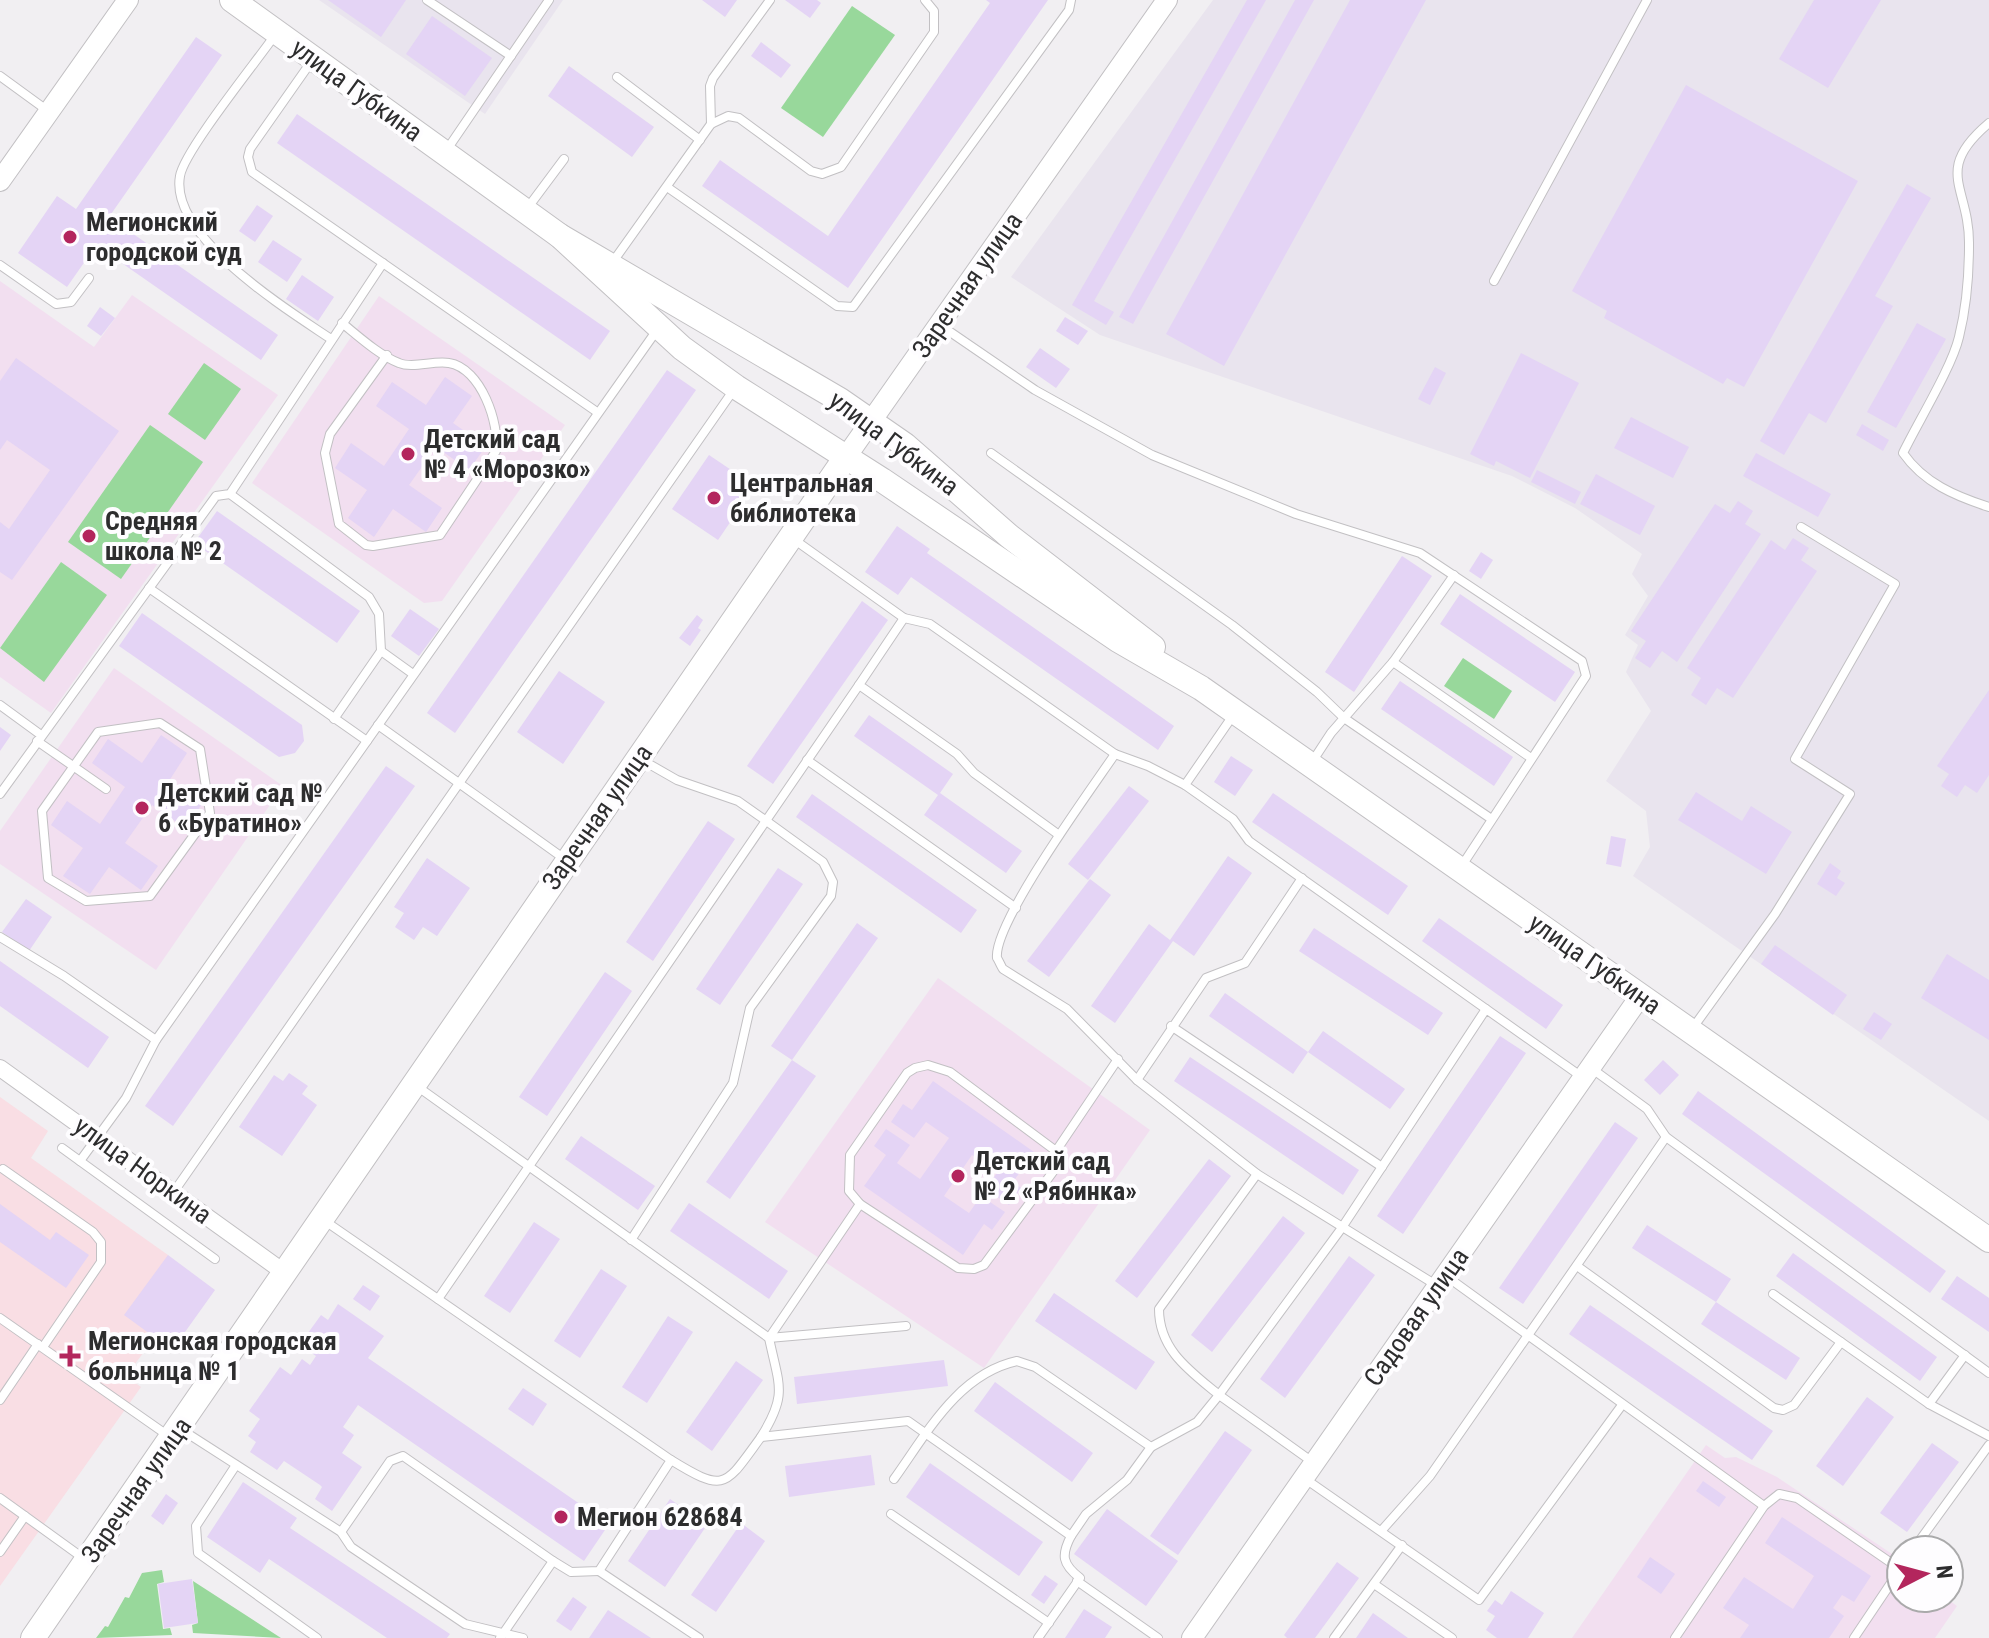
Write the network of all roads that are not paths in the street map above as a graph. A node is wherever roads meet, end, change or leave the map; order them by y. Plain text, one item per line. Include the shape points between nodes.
1 (128, 0) edge
2 (232, 0) edge
3 (427, 0) edge
4 (549, 0) edge
5 (770, 0) edge
6 (925, 0) edge
7 (1071, 0) edge
8 (1167, 0) edge
9 (1647, 0) edge
10 (277, 32) junction
11 (511, 56) junction
12 (313, 58) junction
13 (0, 76) edge
14 (617, 77) dead end
15 (49, 112) junction
16 (1989, 123) edge
17 (711, 124) junction
18 (700, 140) junction
19 (444, 153) junction
20 (564, 159) dead end
21 (0, 181) edge
22 (667, 187) junction
23 (525, 211) junction
24 (560, 236) junction
25 (383, 263) junction
26 (0, 265) edge
27 (611, 265) junction
28 (89, 278) dead end
29 (1494, 281) dead end
30 (342, 323) junction
31 (939, 324) junction
32 (660, 326) junction
33 (331, 339) junction
34 (387, 355) junction
35 (736, 387) junction
36 (597, 412) junction
37 (871, 422) junction
38 (991, 453) dead end
39 (846, 457) junction
40 (230, 494) junction
41 (1989, 507) edge
42 (1801, 527) dead end
43 (790, 536) junction
44 (1454, 575) junction
45 (149, 588) junction
46 (904, 618) junction
47 (381, 651) junction
48 (1393, 662) junction
49 (413, 674) junction
50 (859, 685) junction
51 (1201, 688) junction
52 (0, 705) edge
53 (1236, 712) junction
54 (1344, 718) junction
55 (334, 719) junction
56 (378, 725) junction
57 (39, 738) junction
58 (367, 741) junction
59 (1115, 754) junction
60 (638, 757) junction
61 (1531, 758) junction
62 (807, 760) junction
63 (1311, 765) junction
64 (74, 767) junction
65 (459, 784) junction
66 (1185, 785) junction
67 (106, 789) dead end
68 (0, 794) edge
69 (1490, 818) junction
70 (765, 820) junction
71 (1059, 835) junction
72 (566, 860) junction
73 (1459, 869) junction
74 (1302, 878) junction
75 (1016, 908) junction
76 (0, 937) edge
77 (1641, 995) junction
78 (1486, 1009) junction
79 (1171, 1026) junction
80 (1691, 1030) junction
81 (156, 1040) junction
82 (1118, 1059) junction
83 (0, 1068) edge
84 (1587, 1073) junction
85 (1137, 1080) junction
86 (414, 1084) junction
87 (98, 1137) junction
88 (1666, 1137) junction
89 (62, 1148) dead end
90 (1056, 1151) junction
91 (80, 1161) junction
92 (529, 1167) junction
93 (1382, 1167) junction
94 (3, 1169) dead end
95 (1257, 1174) junction
96 (173, 1193) junction
97 (860, 1204) junction
98 (322, 1219) junction
99 (1341, 1229) junction
100 (1984, 1234) edge
101 (631, 1240) junction
102 (215, 1259) dead end
103 (1577, 1266) junction
104 (285, 1273) junction
105 (1442, 1280) junction
106 (1773, 1294) dead end
107 (438, 1299) junction
108 (0, 1318) edge
109 (906, 1326) dead end
110 (769, 1338) junction
111 (1528, 1338) junction
112 (1841, 1342) junction
113 (41, 1346) junction
114 (1965, 1355) junction
115 (1989, 1373) edge
116 (1219, 1395) junction
117 (0, 1400) edge
118 (1929, 1404) junction
119 (1622, 1405) junction
120 (175, 1433) junction
121 (927, 1433) junction
122 (1989, 1436) edge
123 (761, 1437) junction
124 (1989, 1445) edge
125 (1151, 1447) junction
126 (671, 1460) junction
127 (236, 1465) junction
128 (1309, 1470) junction
129 (894, 1479) dead end
130 (0, 1498) edge
131 (1764, 1506) junction
132 (891, 1514) dead end
133 (25, 1516) junction
134 (1382, 1530) junction
135 (341, 1532) junction
136 (1924, 1534) edge
137 (1071, 1536) junction
138 (1402, 1545) junction
139 (0, 1552) edge
140 (1885, 1559) edge
141 (87, 1560) junction
142 (553, 1561) junction
143 (599, 1571) junction
144 (1077, 1581) junction
145 (1374, 1584) junction
146 (1885, 1592) edge
147 (1049, 1623) junction
148 (502, 1635) edge
149 (33, 1638) edge
150 (317, 1638) edge
151 (523, 1638) edge
152 (699, 1638) edge
153 (1038, 1638) edge
154 (1158, 1638) edge
155 (1192, 1638) edge
156 (1334, 1638) edge
157 (1452, 1638) edge
158 (1675, 1638) edge
159 (1854, 1638) edge

1 - 15 street
2 - 10 main road, улица Губкина
3 - 11 lane
4 - 11 lane
5 - 17 lane via 713,78
6 - 17 lane via 934,11 934,32 841,167 822,174 811,171 739,118 728,116
7 - 22 lane via 1069,10 853,307 837,306
8 - 31 street, Заречная улица
9 - 29 lane
10 - 12 main road, улица Губкина
10 - 33 lane via 183,165 181,203 188,218 242,277
11 - 19 lane
12 - 19 main road, улица Губкина
12 - 25 lane via 250,149 248,164 252,172
13 - 15 lane
14 - 18 lane
15 - 21 street
16 - 41 lane via 1965,148 1955,173 1968,215 1969,246 1959,338 1903,453 1917,474
17 - 18 lane
18 - 22 lane
19 - 23 main road, улица Губкина
20 - 23 lane
22 - 27 lane
23 - 24 main road, улица Губкина
24 - 27 main road, улица Губкина
24 - 32 main road, улица Губкина
25 - 30 lane
25 - 36 lane
26 - 28 lane via 56,304 71,302
27 - 37 main road, улица Губкина
30 - 33 lane
30 - 34 lane
31 - 37 street, Заречная улица
31 - 44 lane via 1035,390 1152,455 1296,514 1406,547
32 - 35 main road, улица Губкина
32 - 36 lane
33 - 40 lane
34 - 34 lane via 330,434 325,453 339,524 373,546 440,535 498,441 480,385 458,366 400,364
35 - 39 main road, улица Губкина
35 - 65 lane
36 - 49 lane
37 - 39 street, Заречная улица
37 - 51 main road, улица Губкина
38 - 54 lane via 1232,625
39 - 43 main road, Заречная улица
39 - 51 main road, улица Губкина via 1118,640
40 - 45 lane via 216,496
40 - 47 lane via 369,597 379,614
42 - 80 lane via 1895,584 1795,759 1850,794 1775,914
43 - 46 lane
43 - 60 main road, Заречная улица
44 - 48 lane
44 - 61 lane via 1586,668 1586,676
45 - 55 lane
45 - 57 lane
46 - 50 lane
46 - 59 lane via 930,624
47 - 49 lane
47 - 55 lane
48 - 54 lane
48 - 61 lane
49 - 56 lane
50 - 62 lane
50 - 71 lane
51 - 53 main road, улица Губкина
52 - 57 lane
53 - 63 main road, улица Губкина
53 - 66 lane
54 - 63 lane
54 - 69 lane
55 - 58 lane
56 - 58 lane
56 - 65 lane
57 - 64 lane
57 - 68 lane
58 - 81 lane
59 - 66 lane
59 - 71 lane
60 - 70 lane via 677,780 738,801
60 - 72 main road, Заречная улица
61 - 69 lane
62 - 70 lane
62 - 75 lane
63 - 73 main road, улица Губкина
64 - 64 lane via 40,817 48,878 86,901 150,896 210,813 200,749 160,723 106,728
64 - 67 lane
65 - 72 lane
65 - 96 lane
66 - 74 lane via 1233,819 1249,841
69 - 73 lane
70 - 92 lane
70 - 101 lane via 823,862 833,882 831,896 750,1008 733,1083
71 - 75 lane
72 - 86 main road, Заречная улица
73 - 77 main road, улица Губкина
74 - 78 lane
74 - 79 lane via 1245,963 1206,978
75 - 82 lane via 997,958 1003,969 1067,1009
76 - 81 lane
77 - 80 main road, улица Губкина
77 - 84 street, Садовая улица
78 - 84 lane
78 - 93 lane
79 - 85 lane
79 - 93 lane
80 - 100 main road, улица Губкина
81 - 87 lane via 126,1098
82 - 85 lane
82 - 90 lane
83 - 87 street, улица Норкина
84 - 88 lane via 1647,1109
84 - 105 street, Садовая улица
85 - 95 lane
86 - 92 lane
86 - 98 main road, Заречная улица
87 - 91 lane
87 - 96 street, улица Норкина
88 - 103 lane
88 - 114 lane
89 - 91 lane
90 - 97 lane via 1055,1169 984,1265 974,1269 958,1268
90 - 97 lane via 950,1072 928,1065 915,1068 850,1155 849,1191
91 - 102 lane
92 - 101 lane
92 - 107 lane
93 - 99 lane
94 - 113 lane via 101,1242 101,1262
95 - 99 lane
95 - 116 lane via 1159,1309 1170,1350
96 - 104 street, улица Норкина
97 - 110 lane
98 - 104 main road, Заречная улица
98 - 107 lane
99 - 105 lane
99 - 116 lane
101 - 110 lane
103 - 111 lane
103 - 112 lane via 1774,1408 1794,1405
104 - 120 main road, Заречная улица
105 - 111 lane
105 - 128 street, Садовая улица
106 - 112 lane
107 - 126 lane
108 - 113 lane
109 - 110 lane
110 - 123 lane via 780,1390 778,1410
111 - 119 lane
111 - 134 lane via 1430,1476
112 - 118 lane
113 - 117 lane
113 - 120 lane
114 - 115 lane
114 - 118 lane
116 - 125 lane via 1197,1422
116 - 128 lane
118 - 122 lane
119 - 131 lane
119 - 138 lane via 1479,1600
120 - 127 lane
120 - 141 main road, Заречная улица
121 - 123 lane via 908,1421
121 - 125 lane via 972,1381 1017,1361 1035,1367
121 - 129 lane
121 - 137 lane
123 - 126 lane via 741,1465 718,1483
124 - 136 lane
125 - 137 lane via 1127,1480 1086,1514
126 - 143 lane
127 - 135 lane
127 - 150 lane via 196,1526 198,1553
128 - 134 lane
128 - 155 street, Садовая улица
130 - 133 lane
131 - 140 lane via 1779,1494 1797,1498
131 - 158 lane
132 - 147 lane
133 - 139 lane
133 - 141 lane
134 - 138 lane
135 - 142 lane via 390,1461 403,1456
135 - 148 lane via 351,1547 465,1624
137 - 144 lane via 1063,1552 1068,1569 1080,1578
138 - 145 lane
141 - 149 main road, Заречная улица
142 - 143 lane via 571,1572
142 - 148 lane
143 - 152 lane
144 - 147 lane
144 - 154 lane
145 - 156 lane
145 - 157 lane
146 - 159 lane
147 - 153 lane
148 - 151 lane

